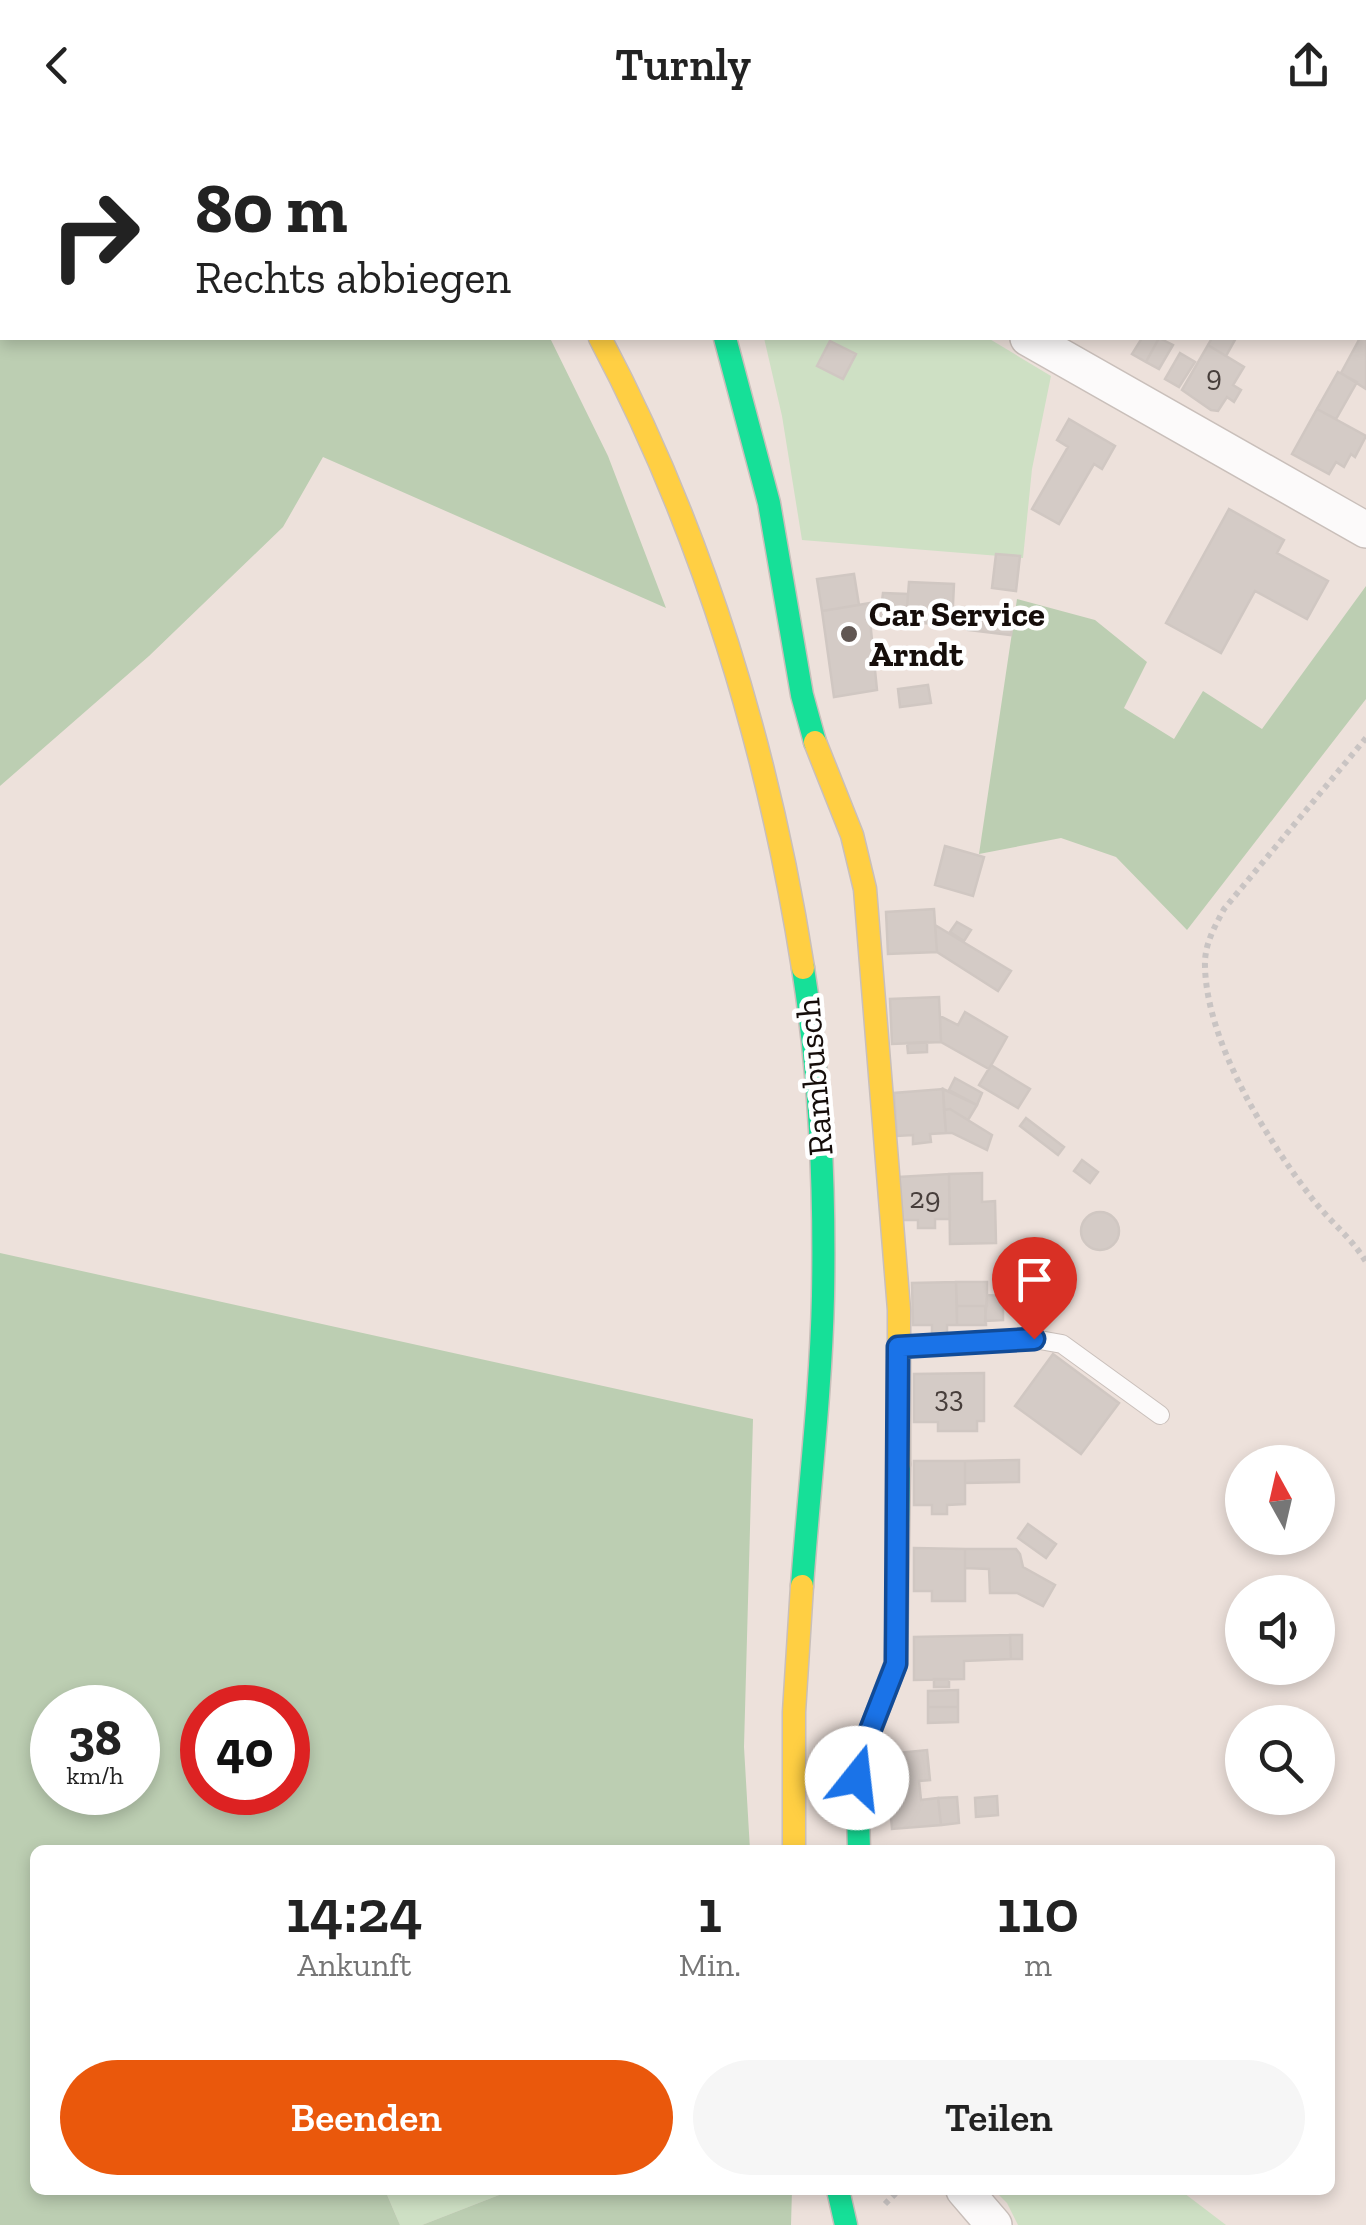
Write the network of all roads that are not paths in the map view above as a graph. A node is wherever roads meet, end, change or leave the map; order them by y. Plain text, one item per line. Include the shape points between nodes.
1 (725, 340) edge
2 (1032, 340) edge
3 (613, 342) edge
4 (1366, 530) edge
5 (898, 1347) junction
6 (1160, 1415) dead end
7 (794, 1845) edge
8 (859, 1845) edge
9 (839, 2195) edge
10 (968, 2195) edge
11 (846, 2225) edge
12 (994, 2225) edge

1 - 5 street, Rambusch via 769,503 802,695 866,889
2 - 4 street
3 - 7 street, Rambusch via 707,587 755,737 810,1018 822,1154 823,1296 796,1661
5 - 6 lane via 1034,1339 1062,1344
5 - 8 street, Rambusch via 896,1664 857,1778
9 - 11 street
10 - 12 street

